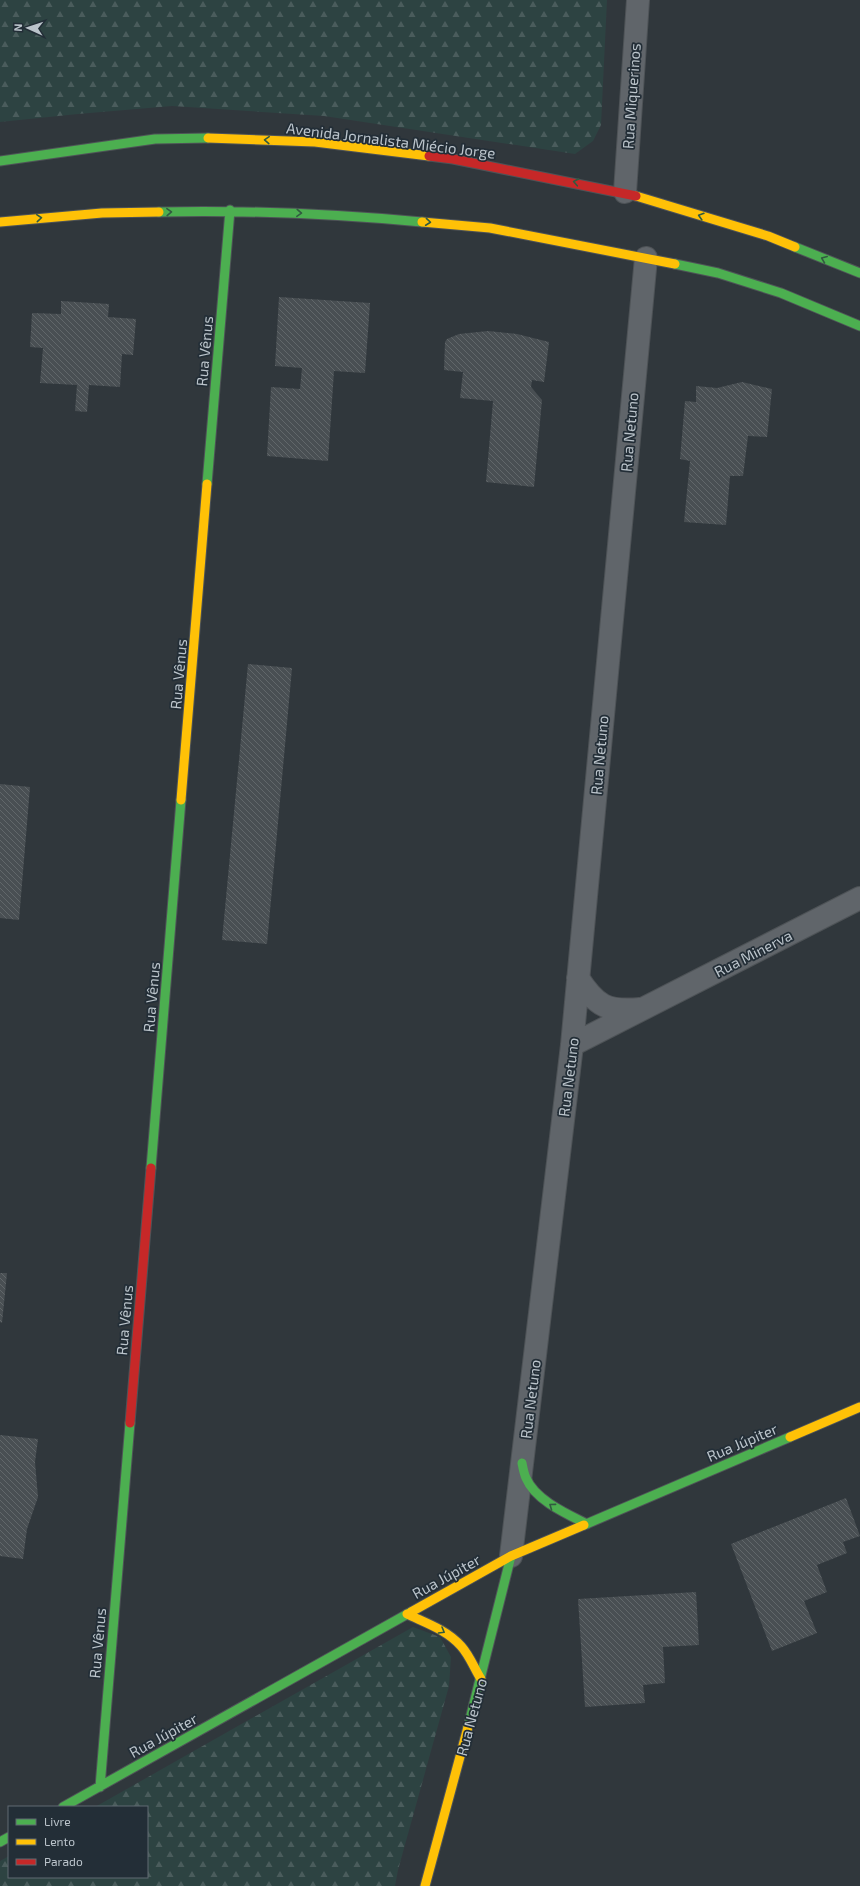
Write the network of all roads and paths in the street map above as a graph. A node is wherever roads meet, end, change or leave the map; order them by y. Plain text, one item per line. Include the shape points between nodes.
1 (638, 0) edge
2 (0, 161) edge
3 (625, 192) junction
4 (230, 210) junction
5 (0, 222) edge
6 (646, 258) junction
7 (860, 273) edge
8 (860, 326) edge
9 (860, 898) edge
10 (578, 978) junction
11 (646, 1008) junction
12 (572, 1045) junction
13 (860, 1407) edge
14 (522, 1463) junction
15 (587, 1524) junction
16 (511, 1556) junction
17 (407, 1614) junction
18 (481, 1679) junction
19 (100, 1787) junction
20 (65, 1806) edge
21 (426, 1886) edge

1 - 3 street, Rua Miquerinos
3 -> 2 street, Avenida Jornalista Miécio Jorge via 453,159 315,142 234,138 155,139
7 -> 3 street, Avenida Jornalista Miécio Jorge via 768,236
5 -> 4 street via 102,213
4 -> 6 street via 370,217 490,228
4 - 19 street, Rua Vênus
6 - 8 street via 732,278 781,293
6 - 10 street, Rua Netuno
9 - 11 street, Rua Minerva
10 - 11 street, Rua Minerva via 589,995 599,1004 611,1009
10 - 12 street, Rua Netuno
11 - 12 street, Rua Minerva
12 - 14 street, Rua Netuno
13 - 15 street, Rua Júpiter
15 -> 14 street via 556,1509 541,1497 526,1479
14 - 16 street, Rua Netuno
15 - 16 street, Rua Júpiter
16 - 17 street, Rua Júpiter
16 - 18 street, Rua Netuno
17 -> 18 street via 450,1636 466,1652
17 - 19 street, Rua Júpiter
18 - 21 street, Rua Netuno
19 - 20 street, Rua Júpiter

